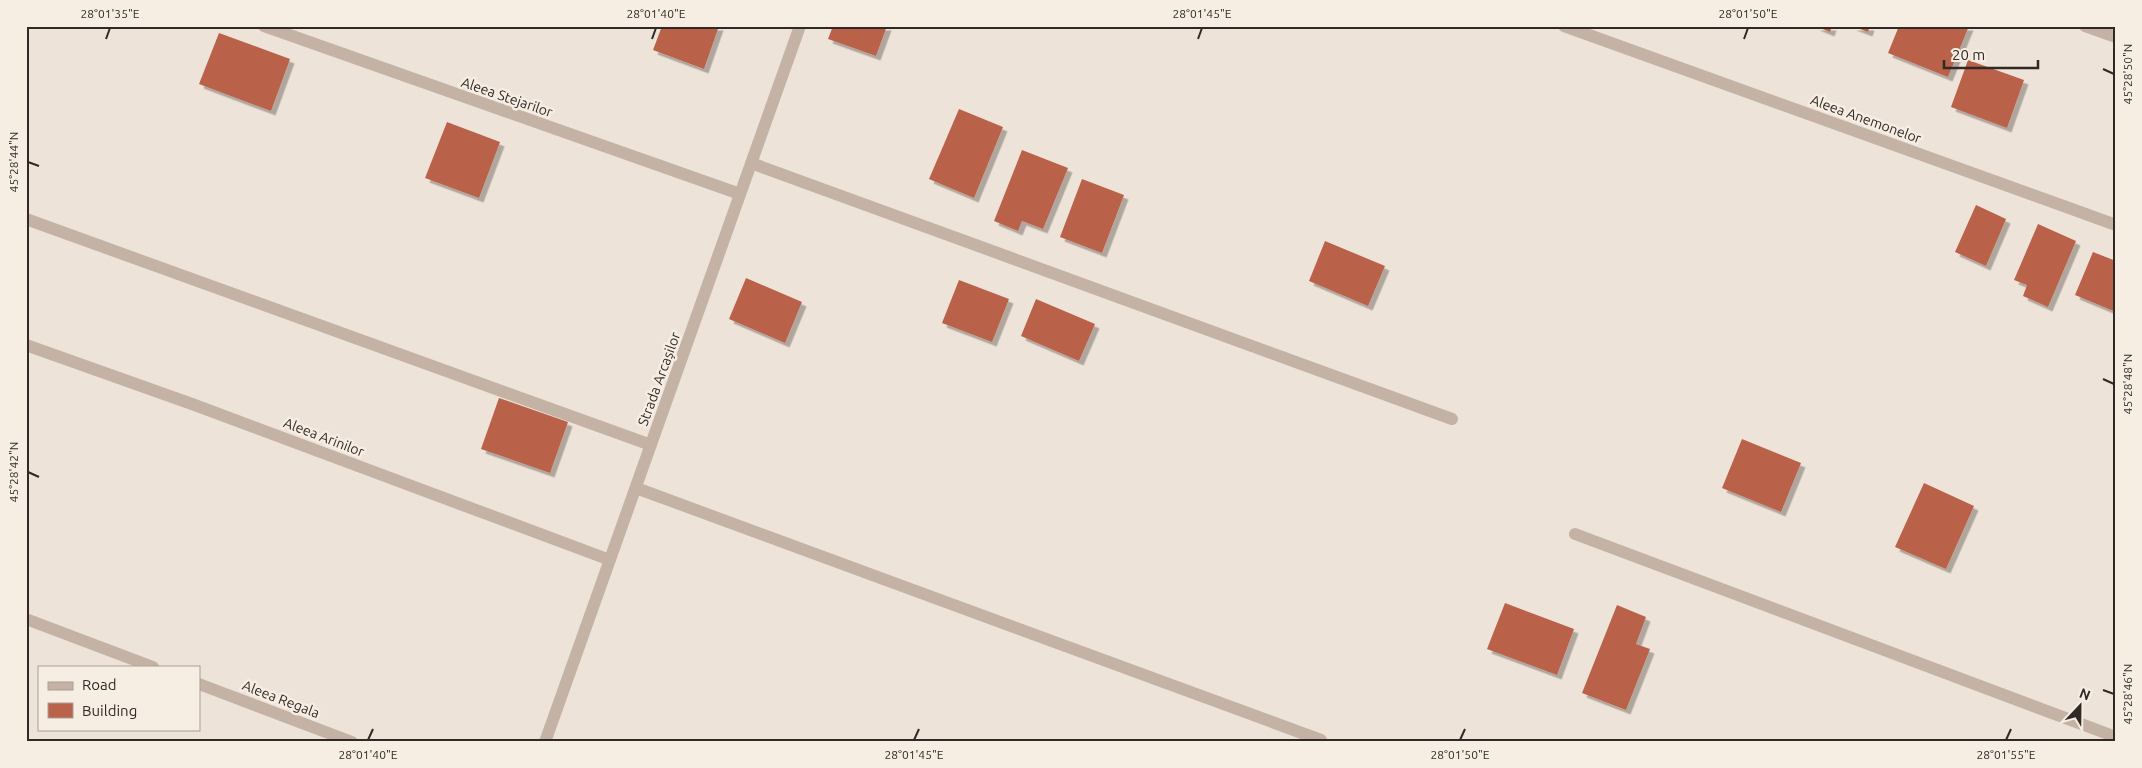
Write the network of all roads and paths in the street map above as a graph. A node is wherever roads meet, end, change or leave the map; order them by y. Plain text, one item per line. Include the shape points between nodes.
1 (264, 26) edge
2 (800, 26) edge
3 (1564, 26) edge
4 (2085, 26) edge
5 (2116, 38) edge
6 (751, 163) junction
7 (740, 194) junction
8 (26, 220) edge
9 (2116, 224) edge
10 (26, 345) edge
11 (1452, 419) dead end
12 (651, 445) junction
13 (636, 488) junction
14 (1575, 534) dead end
15 (610, 560) junction
16 (26, 619) edge
17 (150, 666) edge
18 (200, 684) edge
19 (2116, 737) edge
20 (1321, 740) dead end
21 (352, 742) edge
22 (545, 742) edge

1 - 7 street, Aleea Stejarilor
2 - 6 street, Strada Arcașilor
3 - 9 street, Aleea Anemonelor
4 - 5 street
6 - 7 street, Strada Arcașilor
6 - 11 street
7 - 12 street, Strada Arcașilor
8 - 12 street
10 - 15 street, Aleea Arinilor
12 - 13 street, Strada Arcașilor
13 - 15 street, Strada Arcașilor
13 - 20 street
14 - 19 street
15 - 22 street, Strada Arcașilor
16 - 17 street
18 - 21 street, Aleea Regala

